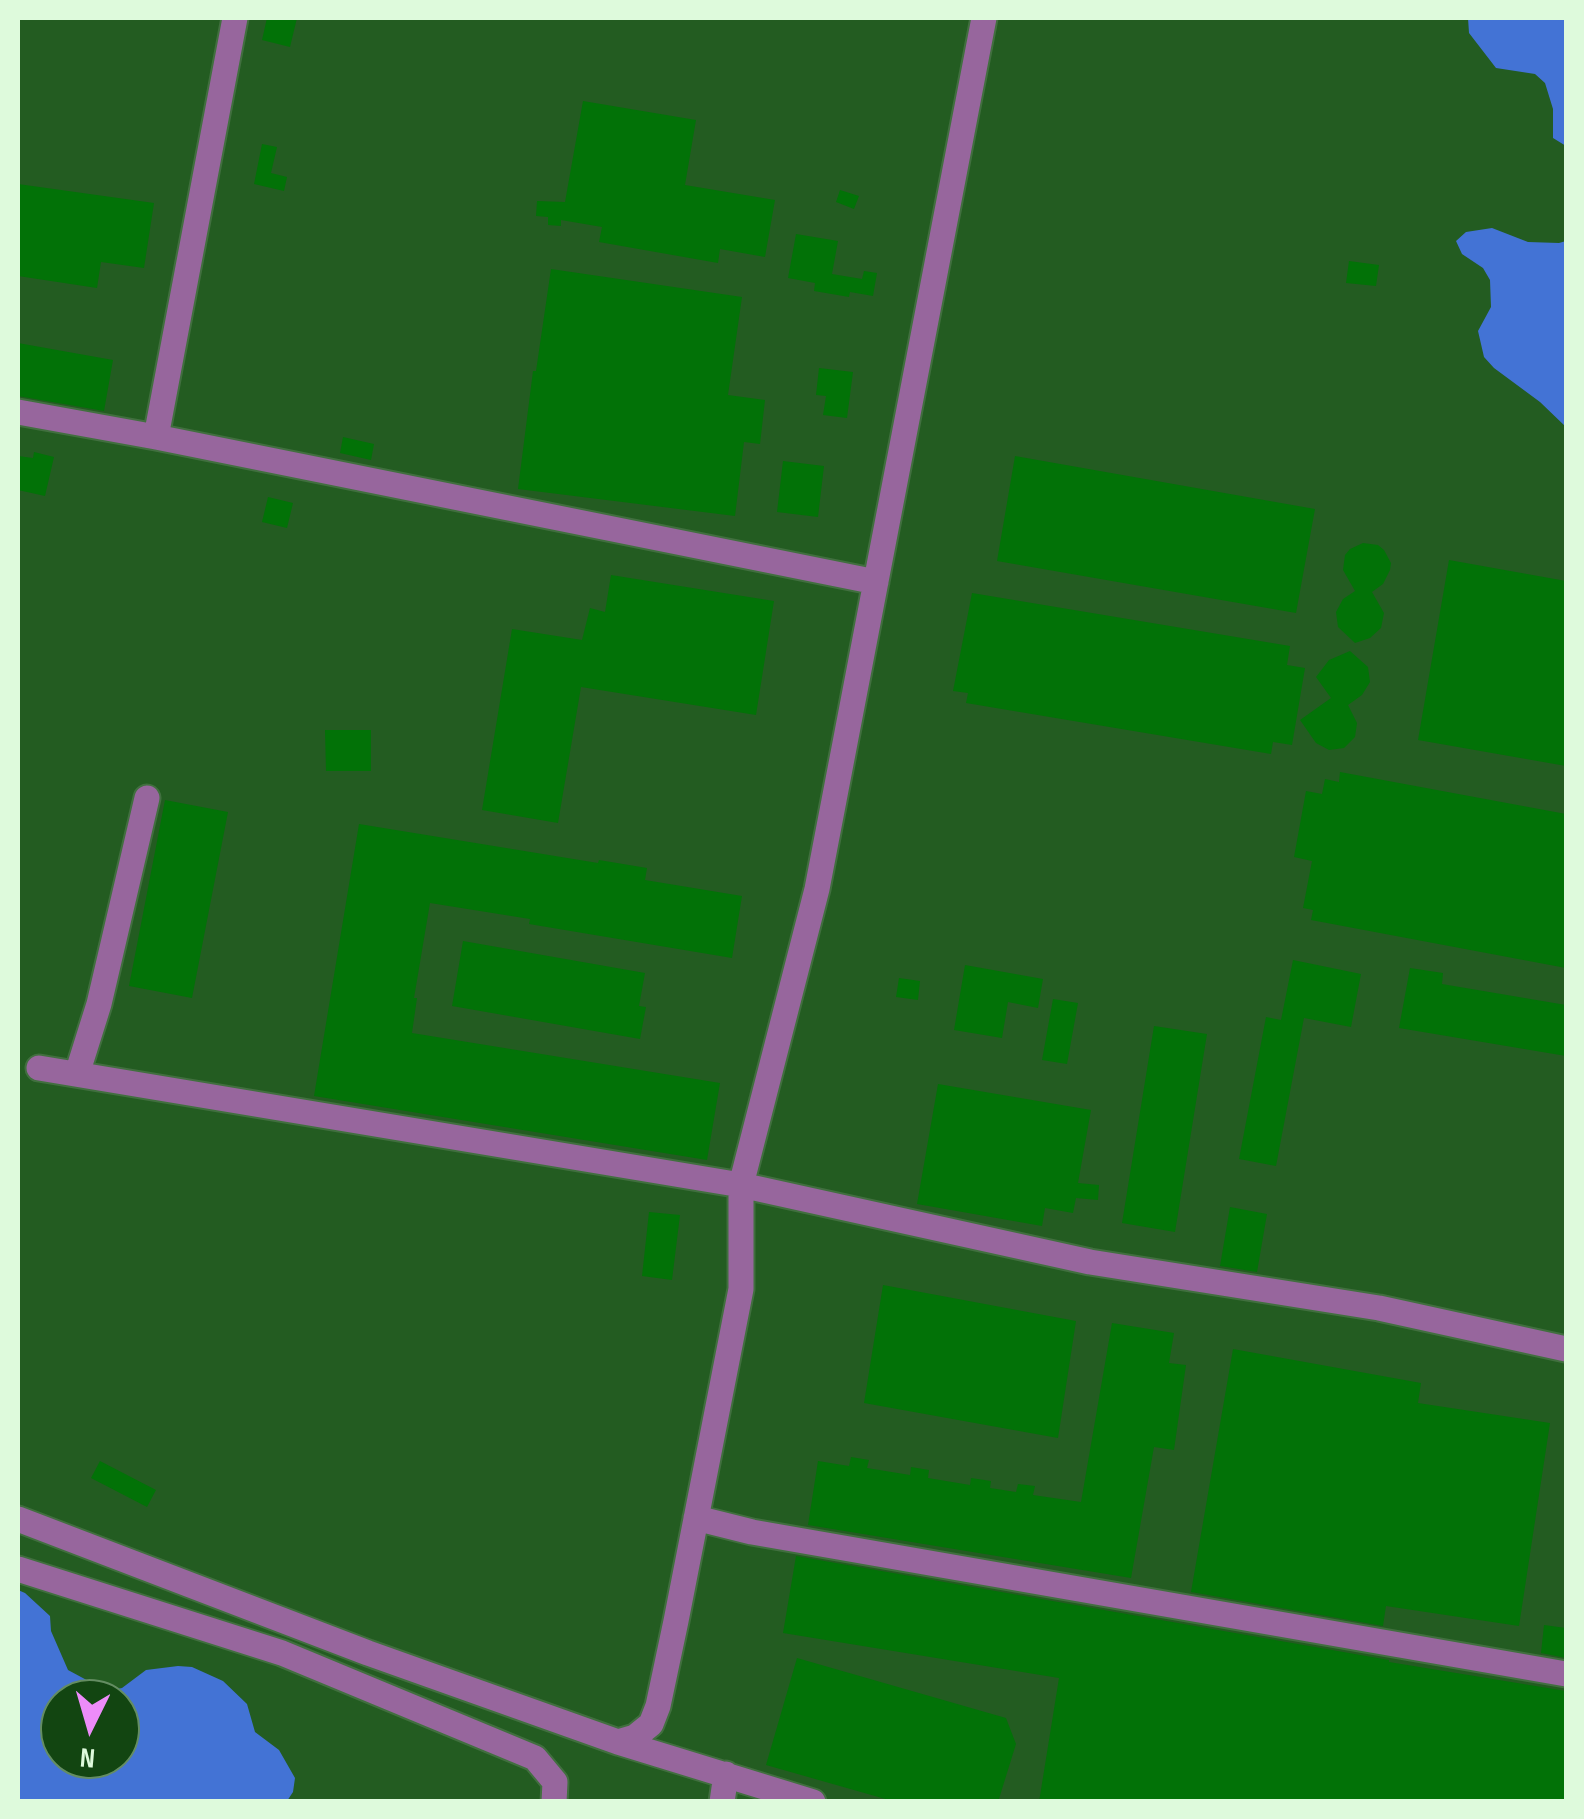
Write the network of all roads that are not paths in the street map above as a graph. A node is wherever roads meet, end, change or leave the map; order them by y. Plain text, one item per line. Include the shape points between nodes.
1 (235, 18) edge
2 (984, 18) edge
3 (18, 412) edge
4 (156, 436) junction
5 (876, 582) junction
6 (147, 798) dead end
7 (39, 1068) dead end
8 (77, 1074) junction
9 (741, 1185) junction
10 (1566, 1349) edge
11 (696, 1518) junction
12 (18, 1519) edge
13 (18, 1569) edge
14 (1566, 1674) edge
15 (618, 1742) junction
16 (726, 1774) junction
17 (554, 1802) edge
18 (722, 1802) edge
19 (812, 1802) edge

1 - 4 street
2 - 5 street
3 - 4 street
4 - 5 street
5 - 9 street via 817,890
6 - 8 street
7 - 8 street
8 - 9 street
9 - 10 street via 1090,1262 1379,1308
9 - 11 street via 741,1289
11 - 14 street
11 - 15 street via 658,1706 651,1724
12 - 15 street
13 - 17 street via 282,1653 536,1758 556,1782
15 - 16 street
16 - 18 street
16 - 19 street

